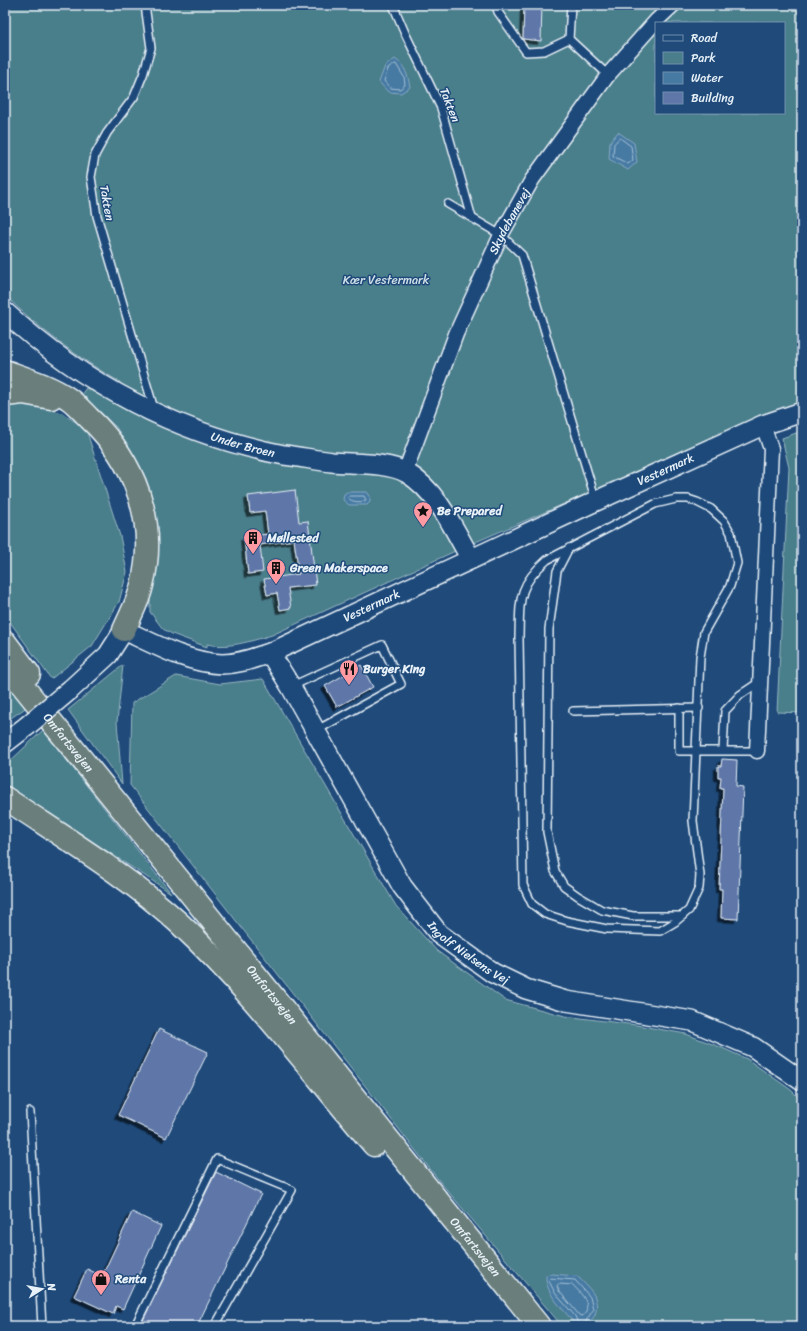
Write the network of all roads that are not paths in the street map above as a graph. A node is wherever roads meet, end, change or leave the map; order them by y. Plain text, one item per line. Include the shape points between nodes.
1 (145, 5) edge
2 (393, 5) edge
3 (496, 5) edge
4 (571, 5) edge
5 (673, 5) edge
6 (655, 22) edge
7 (655, 22) edge
8 (569, 39) junction
9 (608, 75) junction
10 (448, 204) dead end
11 (472, 218) junction
12 (501, 234) junction
13 (5, 312) edge
14 (5, 371) edge
15 (5, 395) edge
16 (802, 412) edge
17 (155, 413) junction
18 (87, 416) junction
19 (763, 425) junction
20 (405, 472) junction
21 (596, 501) junction
22 (569, 548) junction
23 (471, 559) junction
24 (124, 630) junction
25 (5, 642) edge
26 (270, 653) junction
27 (5, 664) edge
28 (761, 680) junction
29 (291, 687) junction
30 (679, 708) junction
31 (699, 708) junction
32 (573, 711) dead end
33 (315, 731) junction
34 (5, 743) edge
35 (696, 750) junction
36 (723, 750) junction
37 (757, 751) joint
38 (5, 798) edge
39 (120, 807) junction
40 (682, 916) junction
41 (802, 1081) edge
42 (30, 1112) dead end
43 (42, 1326) edge
44 (135, 1326) edge
45 (215, 1326) edge
46 (530, 1326) edge
47 (539, 1326) edge

1 - 17 lane, Takten via 151,48 143,75 134,97 107,133 95,155 91,177 97,216
2 - 11 lane, Takten via 441,108
3 - 8 lane via 498,12 526,52 544,51
4 - 8 lane
5 - 7 street, Skydebanevej
6 - 9 street, Skydebanevej
8 - 9 lane
9 - 12 street, Skydebanevej via 532,180
10 - 11 lane
11 - 12 lane
12 - 20 street, Skydebanevej via 456,334
12 - 21 lane via 522,255
13 - 17 street, Under Broen via 70,365 101,386
14 - 18 highway via 56,391
15 - 18 highway via 23,393 45,396 65,403
16 - 19 street, Vestermark
17 - 20 street, Under Broen via 219,439 283,454 332,462 383,466
18 - 24 highway via 105,432 131,474 141,498 147,526 147,556 142,586
19 - 21 street, Vestermark
19 - 28 street via 771,449
20 - 23 street, Under Broen via 426,487 438,501
21 - 23 street, Vestermark
22 - 31 lane via 655,504 676,499 698,502 711,509 724,521 731,533 737,563 730,586 704,632 700,657
22 - 40 lane via 557,571 549,629 547,832 555,871 564,886 602,910 633,916
22 - 40 lane via 547,560 533,572 524,585 520,605 522,885 532,904 545,914 607,929 660,930
23 - 26 street, Vestermark
24 - 26 street, Vestermark via 191,658 222,664 243,662
24 - 34 street, bridge via 108,655
25 - 39 highway via 67,725
26 - 29 street, Ingolf Nielsens Vej
27 - 39 highway, Omfartsvejen
28 - 36 lane via 740,695 725,711
28 - 37 street
29 - 33 street, Ingolf Nielsens Vej
29 - 33 lane via 382,645 402,684
30 - 31 lane
30 - 32 lane
30 - 35 lane via 679,750
31 - 35 lane
33 - 41 street, Ingolf Nielsens Vej via 402,886 439,934 493,973 526,989 566,1001 692,1021 752,1048
35 - 36 lane
35 - 40 lane via 693,821 700,874 699,888 689,910
36 - 37 lane
38 - 46 highway via 145,894 209,952 250,996 472,1261
39 - 47 highway, Omfartsvejen
42 - 43 lane
44 - 45 lane via 217,1159 292,1190

